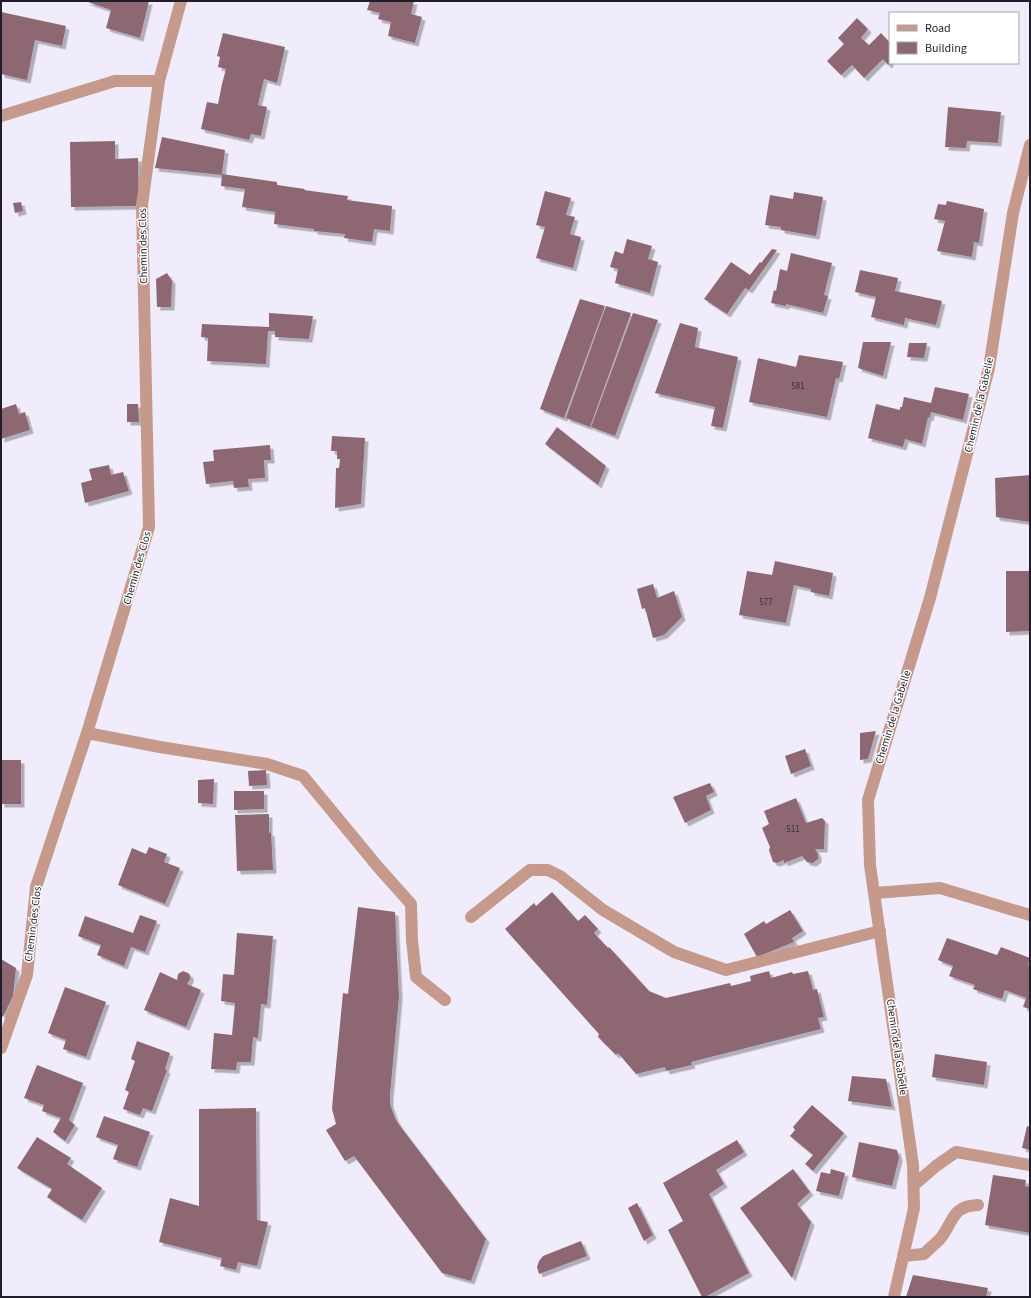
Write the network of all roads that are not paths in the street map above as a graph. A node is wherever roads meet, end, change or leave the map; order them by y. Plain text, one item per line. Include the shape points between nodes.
1 (180, 1) edge
2 (159, 81) junction
3 (1, 116) edge
4 (1030, 145) edge
5 (87, 733) junction
6 (875, 893) junction
7 (1030, 915) edge
8 (471, 917) dead end
9 (880, 931) junction
10 (445, 1000) dead end
11 (1, 1048) edge
12 (1030, 1165) edge
13 (914, 1185) junction
14 (978, 1205) dead end
15 (904, 1256) junction
16 (894, 1297) edge

1 - 2 street, Chemin des Clos
2 - 3 street via 115,80
2 - 5 street, Chemin des Clos via 142,205 149,527
4 - 6 street, Chemin de la Gabelle via 1014,213 987,376 930,598 868,800 870,865
5 - 10 street via 267,764 303,776 411,904 416,977
5 - 11 street, Chemin des Clos via 36,887 27,975
6 - 7 street via 940,888
6 - 9 street, Chemin de la Gabelle
8 - 9 street via 530,870 548,870 560,876 603,910 674,952 726,970
9 - 13 street, Chemin de la Gabelle via 914,1165
12 - 13 street via 956,1152
13 - 15 street, Chemin de la Gabelle via 914,1208
14 - 15 street via 958,1210 940,1238 924,1254
15 - 16 street, Chemin de la Gabelle

